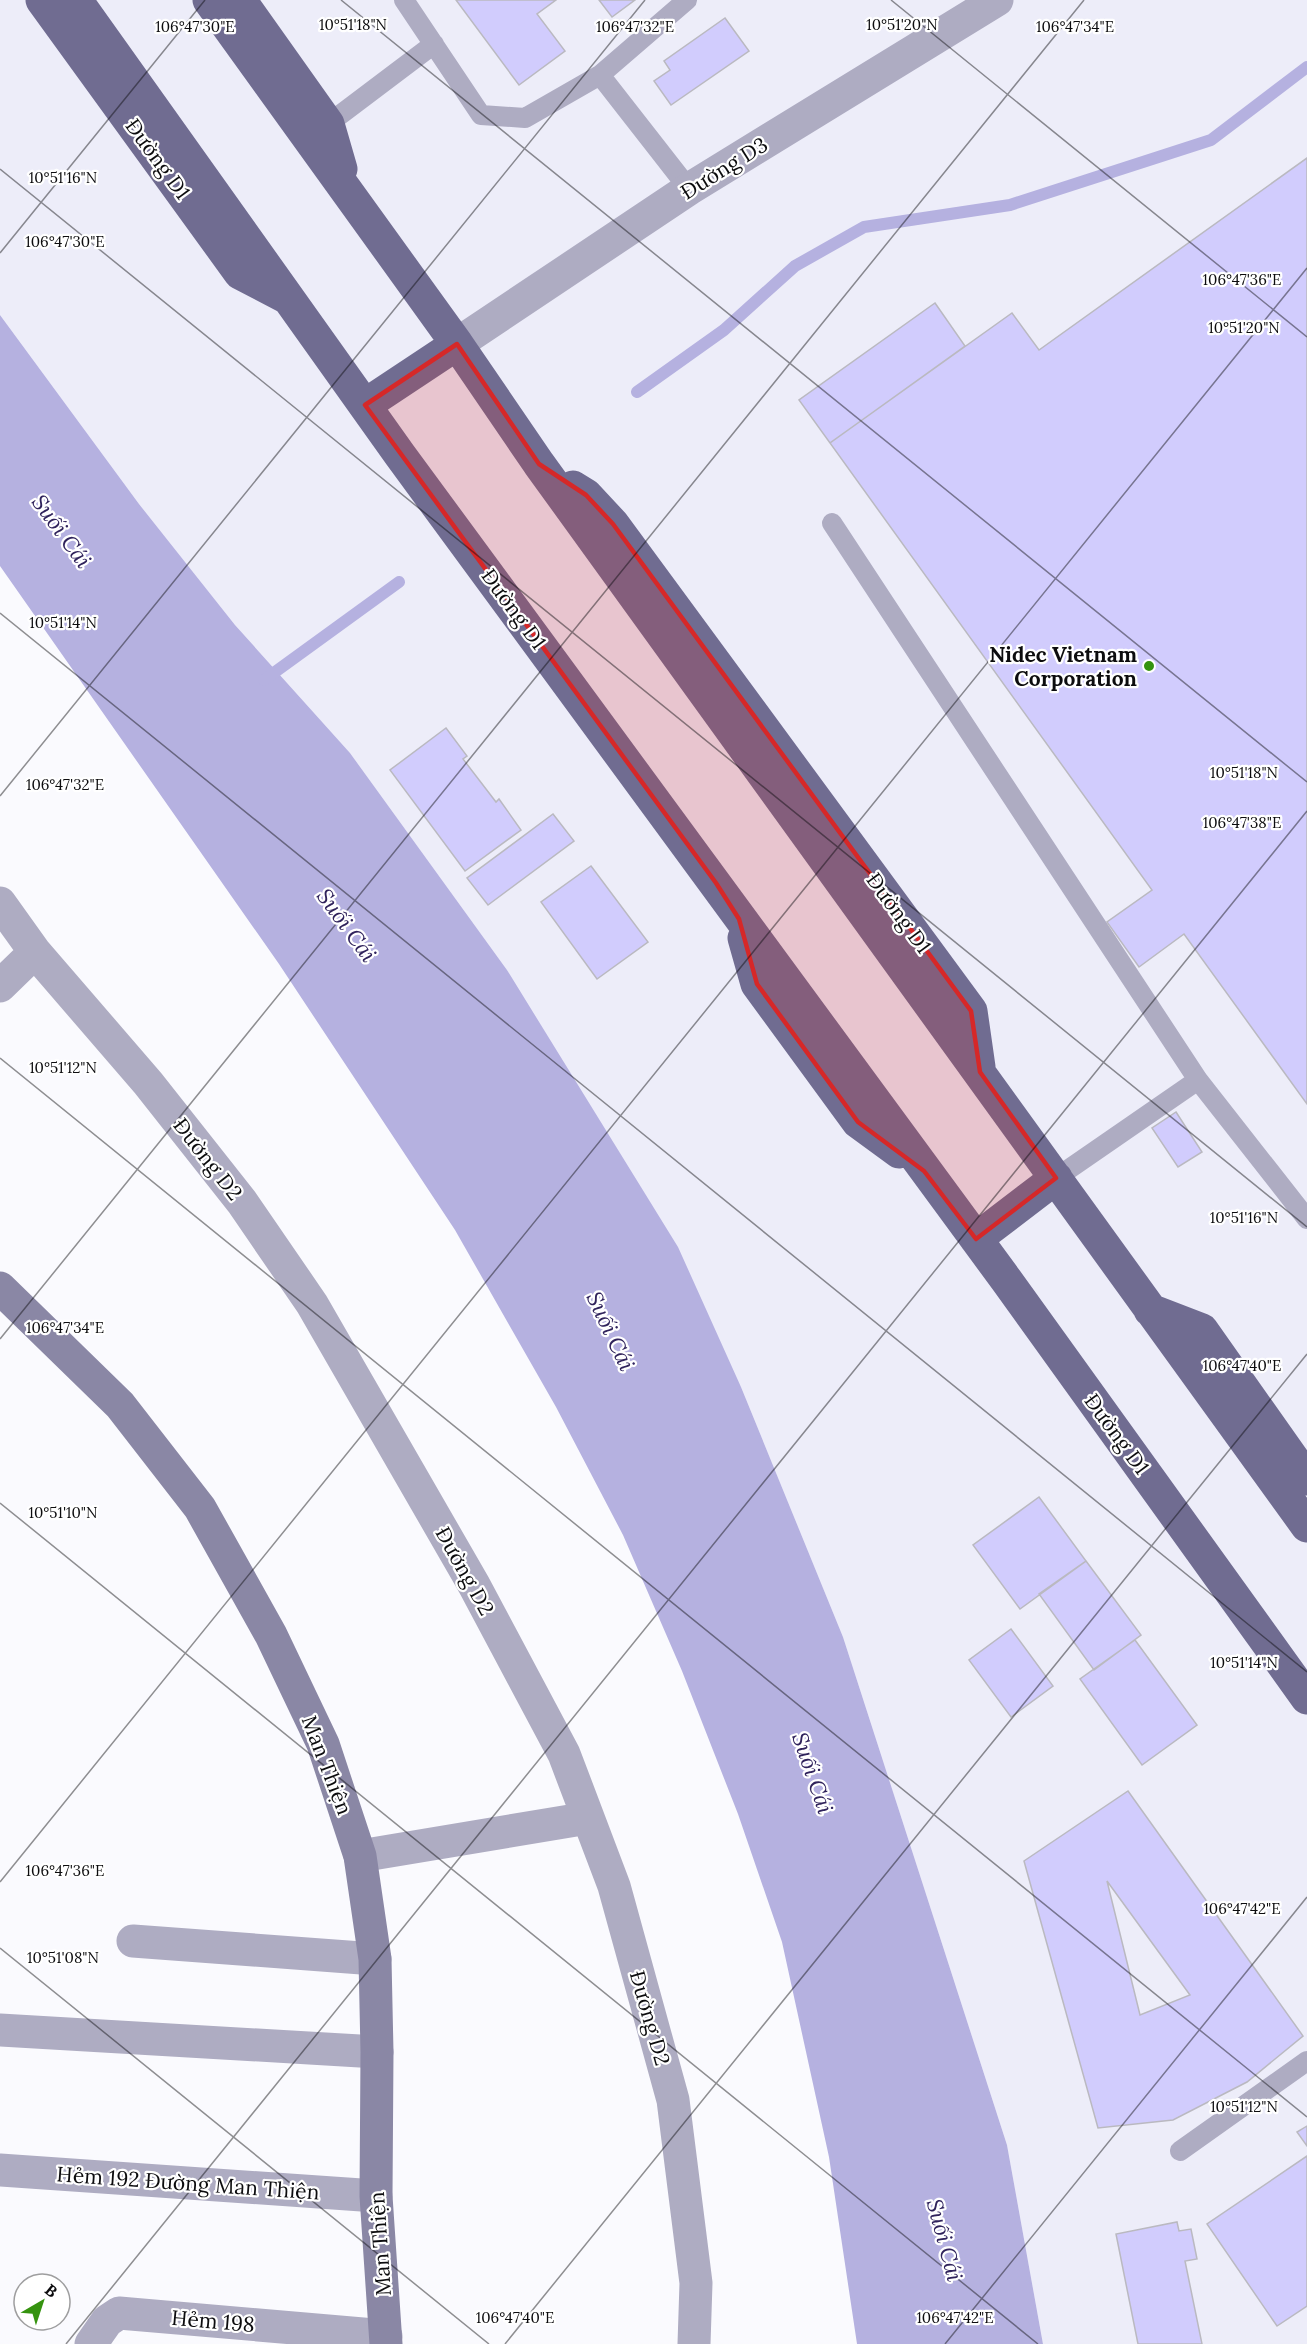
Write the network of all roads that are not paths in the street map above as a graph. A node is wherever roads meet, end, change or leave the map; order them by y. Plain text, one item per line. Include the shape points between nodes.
1 (42, 0) edge
2 (76, 0) edge
3 (209, 0) edge
4 (240, 0) edge
5 (404, 0) edge
6 (687, 0) edge
7 (997, 0) edge
8 (434, 44) junction
9 (600, 75) junction
10 (328, 124) junction
11 (689, 189) junction
12 (347, 191) junction
13 (290, 299) junction
14 (457, 344) junction
15 (365, 405) junction
16 (832, 523) dead end
17 (0, 903) edge
18 (35, 952) junction
19 (0, 986) edge
20 (1198, 1080) junction
21 (1056, 1178) junction
22 (1307, 1219) edge
23 (976, 1239) junction
24 (0, 1288) edge
25 (1150, 1310) junction
26 (1307, 1479) edge
27 (1307, 1526) edge
28 (1307, 1698) edge
29 (588, 1818) junction
30 (360, 1856) junction
31 (133, 1941) dead end
32 (375, 1959) junction
33 (0, 2030) edge
34 (377, 2052) junction
35 (1307, 2061) edge
36 (1180, 2151) dead end
37 (0, 2170) edge
38 (375, 2196) junction
39 (386, 2340) edge
40 (91, 2344) edge
41 (694, 2344) edge

1 - 13 main road, Đường D1 via 240,273
2 - 13 main road, Đường D1
3 - 12 main road, Đường D1
4 - 10 main road, Đường D1
5 - 8 lane
6 - 9 lane
7 - 11 street, Đường D3
8 - 9 lane via 481,115 525,118
8 - 10 lane
9 - 11 lane
10 - 12 main road, Đường D1
11 - 14 street, Đường D3
12 - 14 main road, Đường D1
13 - 15 main road, Đường D1
14 - 15 main road
14 - 21 main road, Đường D1 via 539,464 586,495 613,524 971,1011 980,1072
15 - 23 main road, Đường D1
16 - 20 lane
17 - 18 street, Đường D2
18 - 19 street
18 - 29 street, Đường D2 via 235,1192 312,1304 474,1585 564,1754
20 - 21 lane
20 - 22 lane
21 - 23 main road
21 - 25 main road, Đường D1
23 - 28 main road, Đường D1
24 - 30 street, Man Thiện via 120,1405 200,1508 272,1635 323,1744
25 - 26 main road via 1202,1330
25 - 27 main road, Đường D1
29 - 30 street
29 - 41 street, Đường D2 via 614,1886 673,2100 696,2283
30 - 32 street, Man Thiện
31 - 32 street
32 - 34 street, Man Thiện
33 - 34 street
34 - 38 street, Man Thiện
35 - 36 lane
37 - 38 street, Hẻm 192 Đường Man Thiện
38 - 39 street, Man Thiện
39 - 40 street, Hẻm 198 via 119,2313 107,2321

